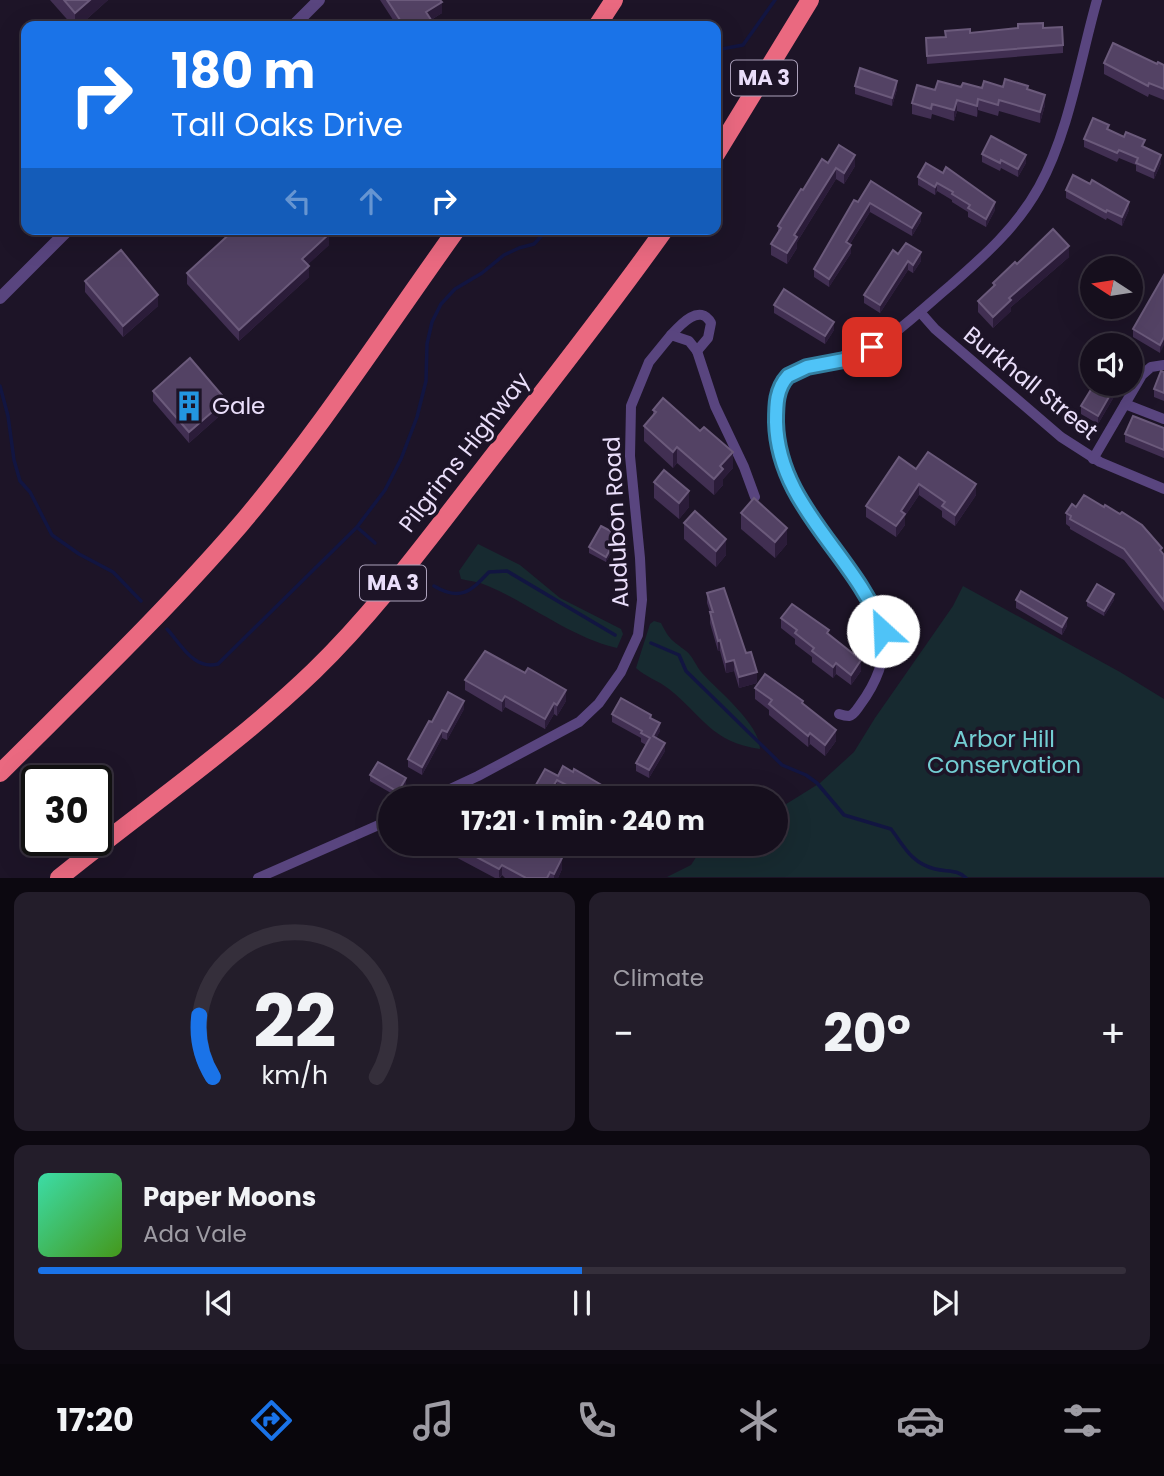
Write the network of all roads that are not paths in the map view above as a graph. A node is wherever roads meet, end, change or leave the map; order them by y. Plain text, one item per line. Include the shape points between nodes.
1 (319, 0) edge
2 (614, 0) edge
3 (810, 0) edge
4 (1097, 0) edge
5 (298, 21) edge
6 (600, 21) edge
7 (721, 146) edge
8 (63, 235) edge
9 (453, 235) edge
10 (661, 235) edge
11 (0, 298) edge
12 (920, 312) junction
13 (671, 335) junction
14 (697, 351) junction
15 (1164, 365) edge
16 (1125, 404) junction
17 (1164, 419) edge
18 (1093, 459) junction
19 (1164, 489) edge
20 (755, 497) edge
21 (839, 714) dead end
22 (0, 773) edge
23 (457, 786) edge
24 (378, 825) edge
25 (60, 877) edge
26 (258, 877) edge

1 - 5 street
2 - 6 highway
3 - 7 highway, MA 3
4 - 12 street via 1040,186 1002,239
8 - 11 street
9 - 22 highway via 301,447 239,525
10 - 25 highway, Pilgrims Highway / MA 3 via 405,568 341,643 240,736
12 - 18 street, Burkhall Street via 1049,428
12 - 21 street via 858,355 792,373 778,396 780,453 796,495 873,606 883,631 882,658 868,694 853,714
13 - 14 street via 689,341
13 - 14 street, Audubon Road via 688,318 704,315 711,332
13 - 23 street, Audubon Road via 649,362 631,406 630,456 642,600 638,635 621,672 579,722
14 - 20 street via 717,414
15 - 16 street via 1145,372
16 - 17 street
16 - 18 street
18 - 19 street, Burkhall Street
24 - 26 street

